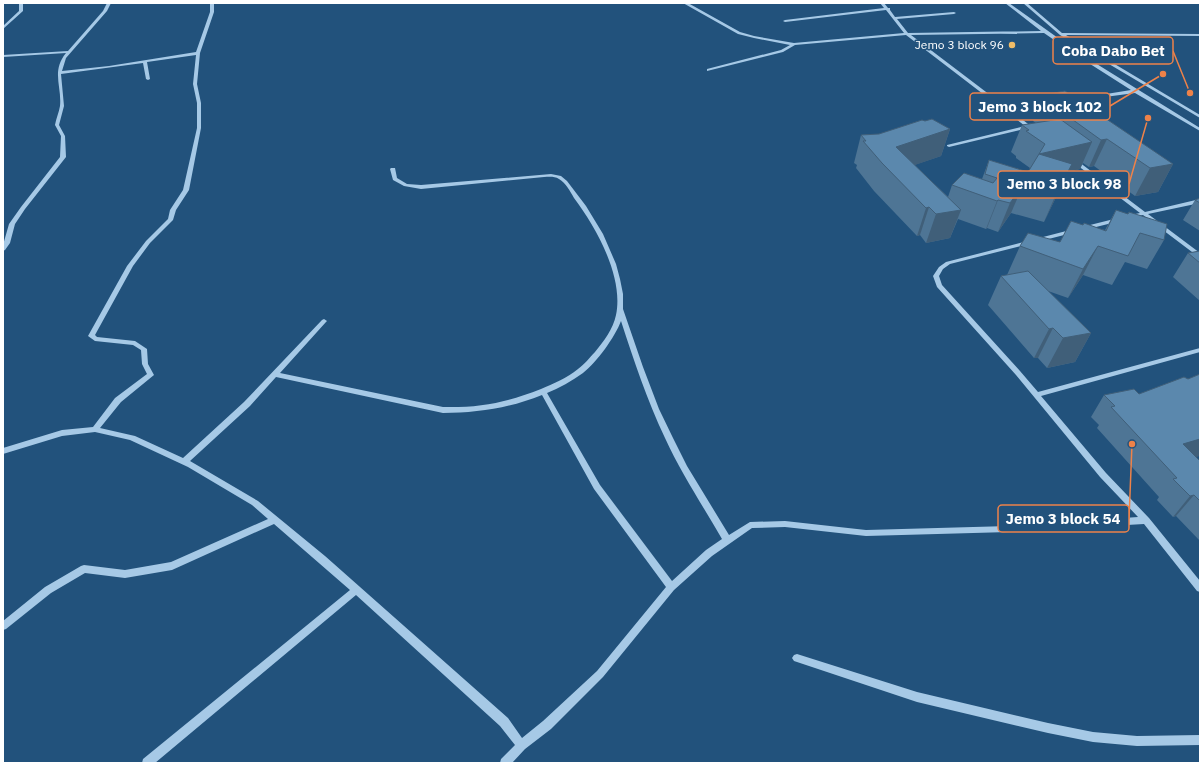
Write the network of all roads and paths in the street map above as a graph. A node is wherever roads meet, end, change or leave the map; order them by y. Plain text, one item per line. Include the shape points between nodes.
1 (21, 3) edge
2 (109, 3) edge
3 (212, 3) edge
4 (685, 3) edge
5 (882, 3) edge
6 (1007, 3) edge
7 (1025, 3) edge
8 (889, 9) junction
9 (954, 13) dead end
10 (896, 18) junction
11 (785, 21) dead end
12 (3, 28) edge
13 (1042, 32) junction
14 (907, 34) junction
15 (1061, 34) junction
16 (1200, 36) edge
17 (794, 44) junction
18 (69, 52) junction
19 (198, 53) junction
20 (1093, 54) junction
21 (3, 56) edge
22 (1078, 56) junction
23 (145, 62) junction
24 (709, 70) dead end
25 (59, 73) junction
26 (148, 79) dead end
27 (1136, 91) junction
28 (1060, 102) edge
29 (1053, 104) edge
30 (1030, 107) dead end
31 (1200, 118) edge
32 (1029, 126) junction
33 (1200, 130) edge
34 (1042, 136) edge
35 (949, 146) dead end
36 (1068, 155) edge
37 (393, 169) dead end
38 (1200, 201) edge
39 (1144, 213) junction
40 (3, 249) edge
41 (1200, 256) edge
42 (620, 309) junction
43 (324, 321) dead end
44 (1200, 350) edge
45 (275, 374) junction
46 (543, 391) junction
47 (1037, 395) junction
48 (95, 429) junction
49 (3, 451) edge
50 (184, 462) junction
51 (274, 520) junction
52 (1146, 520) junction
53 (727, 540) junction
54 (671, 587) junction
55 (1200, 588) edge
56 (356, 590) junction
57 (3, 626) edge
58 (797, 658) dead end
59 (1200, 740) edge
60 (521, 745) junction
61 (148, 763) edge
62 (505, 763) edge

1 - 12 street via 21,11
2 - 18 street
3 - 19 street via 212,12
4 - 17 street via 739,33
5 - 8 street
6 - 13 street
7 - 15 street
8 - 10 street
8 - 11 street
9 - 10 street
10 - 14 street
13 - 14 street
13 - 22 street
14 - 17 street
14 - 32 street
15 - 16 street
15 - 20 street
17 - 24 street via 782,50
18 - 21 street
18 - 25 street
19 - 23 street
19 - 48 street via 195,84 199,103 199,128 186,190 173,210 171,219 148,242 130,266 91,336 140,346 144,349 145,364 151,375 118,400
20 - 22 street
20 - 31 street
22 - 27 street
23 - 25 street
23 - 26 street
25 - 40 street via 62,106 57,125 63,136 63,157 12,224
27 - 28 street
27 - 33 street
29 - 30 street
32 - 34 street
32 - 35 street
36 - 39 street
37 - 42 street via 395,179 406,185 421,187 544,175 563,179 587,211 604,242 618,283
38 - 39 street
39 - 41 street
39 - 47 street via 948,263 936,276 939,286
42 - 46 street via 610,338 584,367
42 - 53 street via 662,424
43 - 45 street
44 - 47 street
45 - 46 street via 455,411 494,407
45 - 50 street via 247,404
46 - 54 street via 597,487
47 - 52 street via 1104,475
48 - 49 street via 62,433
48 - 50 street via 132,438
50 - 51 street via 255,503
51 - 56 street
51 - 57 street via 172,566 125,574 84,569 48,590
52 - 53 street via 866,533 785,524 750,525
52 - 55 street
53 - 54 street
54 - 60 street via 600,674 547,725
56 - 60 street via 504,722
56 - 61 street
58 - 59 street via 917,697 1055,730 1137,741
60 - 62 street

